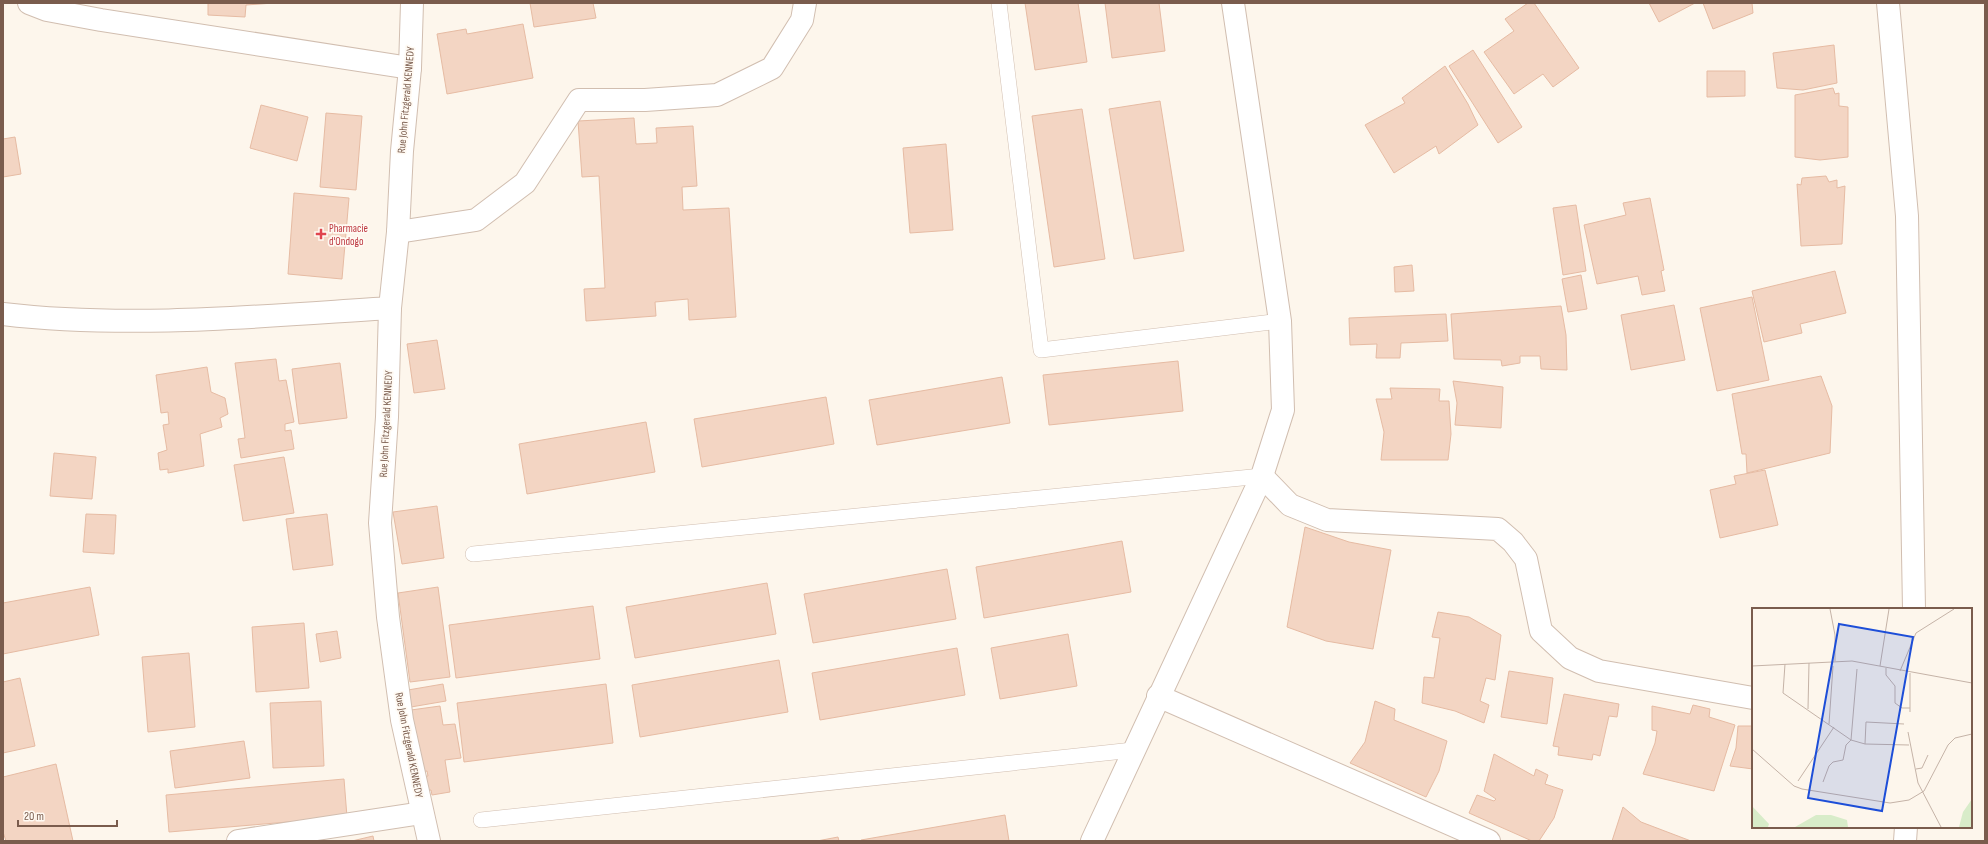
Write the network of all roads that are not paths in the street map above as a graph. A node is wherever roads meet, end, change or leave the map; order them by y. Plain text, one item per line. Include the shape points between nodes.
1 (29, 3) edge
2 (412, 3) edge
3 (805, 3) edge
4 (999, 3) edge
5 (1233, 3) edge
6 (1888, 3) edge
7 (410, 68) junction
8 (398, 232) junction
9 (390, 308) junction
10 (3, 314) edge
11 (1280, 321) junction
12 (1262, 476) junction
13 (473, 554) dead end
14 (1914, 608) edge
15 (1158, 696) junction
16 (1752, 698) edge
17 (1133, 750) junction
18 (422, 813) junction
19 (481, 820) dead end
20 (1906, 828) edge
21 (238, 841) edge
22 (429, 841) edge
23 (1092, 841) edge
24 (1489, 841) edge
25 (1905, 841) edge

1 - 7 street via 47,10 101,20
2 - 7 street, Rue John Fitzgerald KENNEDY
3 - 8 street via 802,20 772,68 716,95 644,100 579,100 525,183 476,220
4 - 11 lane via 1041,350
5 - 11 street
6 - 14 street via 1907,216
7 - 8 street, Rue John Fitzgerald KENNEDY
8 - 9 street, Rue John Fitzgerald KENNEDY
9 - 10 street via 202,320 46,319
9 - 18 street, Rue John Fitzgerald KENNEDY via 387,417 380,524 388,617 402,720
11 - 12 street via 1283,410
12 - 13 lane
12 - 15 street
12 - 16 street via 1290,505 1327,520 1498,529 1513,542 1526,559 1541,631 1570,658 1599,672
15 - 17 street
15 - 24 street
17 - 19 lane
17 - 23 street
18 - 21 street
18 - 22 street, Rue John Fitzgerald KENNEDY
20 - 25 street

